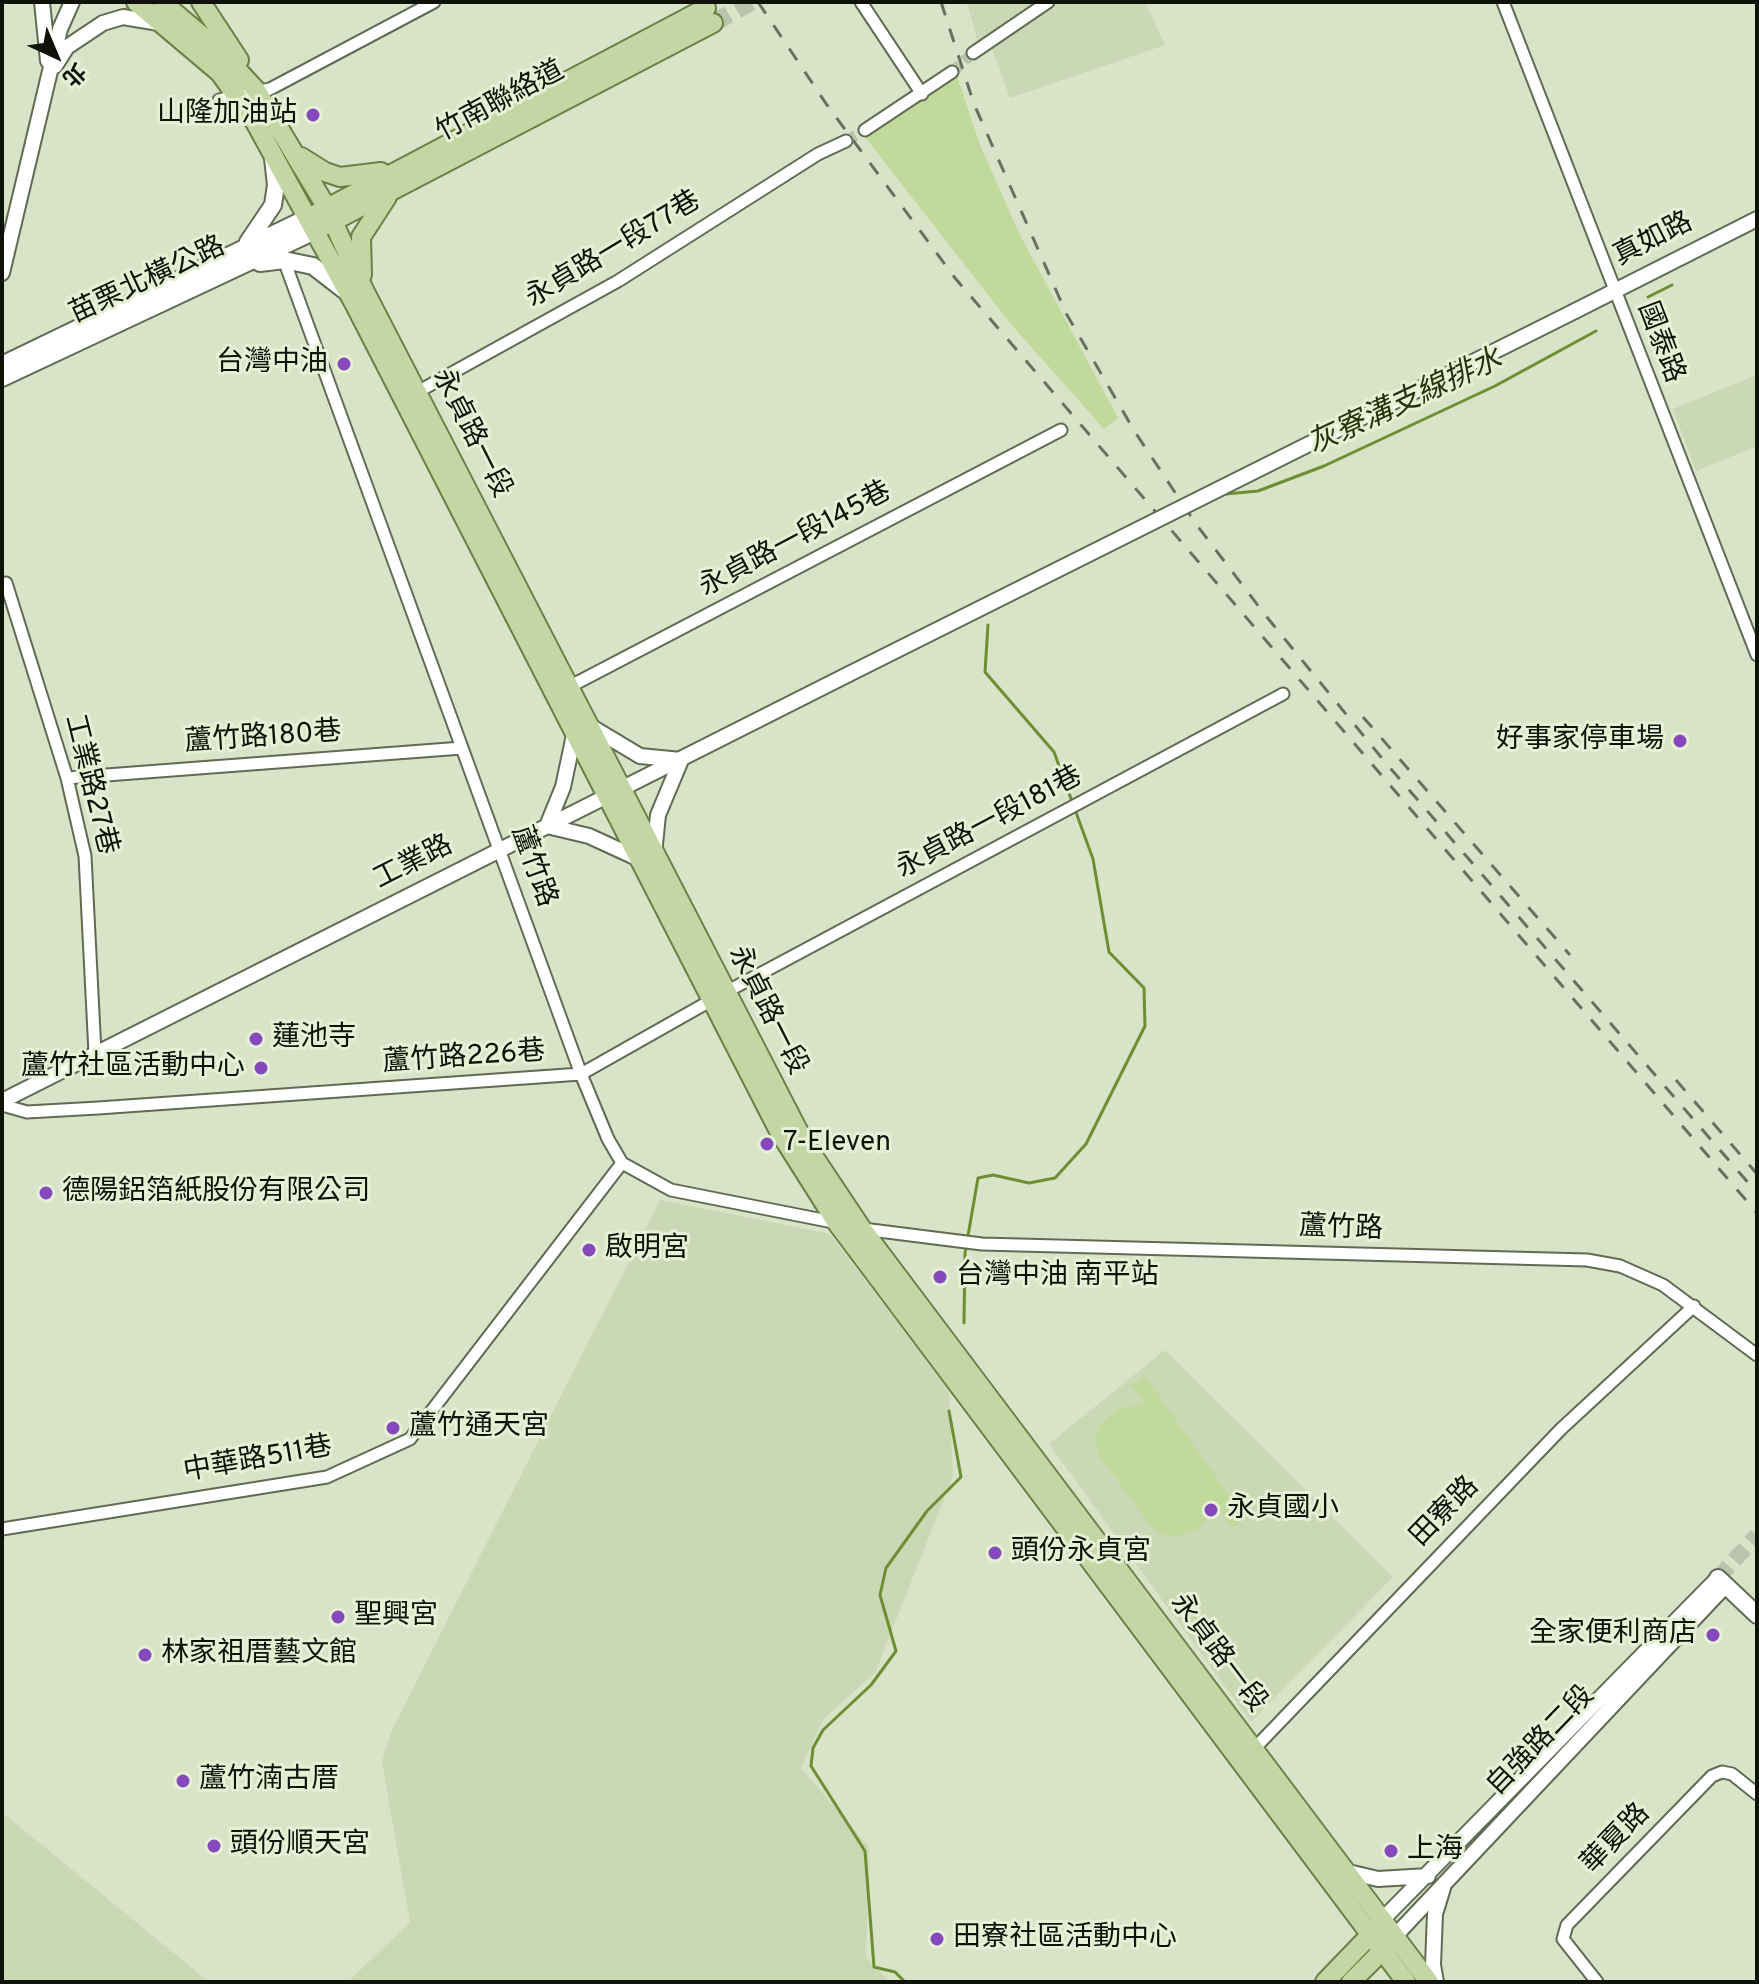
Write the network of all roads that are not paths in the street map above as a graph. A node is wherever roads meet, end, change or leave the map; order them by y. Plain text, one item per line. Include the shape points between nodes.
1 (42, 2) edge
2 (72, 2) edge
3 (136, 2) edge
4 (162, 2) edge
5 (201, 2) edge
6 (434, 2) edge
7 (861, 2) edge
8 (1048, 2) edge
9 (1503, 2) edge
10 (164, 24) junction
11 (973, 53) tunnel mouth
12 (952, 72) tunnel mouth
13 (50, 73) junction
14 (248, 94) junction
15 (922, 94) junction
16 (219, 100) dead end
17 (865, 130) tunnel mouth
18 (846, 141) tunnel mouth
19 (281, 149) junction
20 (414, 162) junction
21 (389, 193) junction
22 (330, 215) junction
23 (1757, 219) edge
24 (312, 224) junction
25 (244, 258) junction
26 (284, 260) junction
27 (2, 273) edge
28 (1613, 291) junction
29 (357, 294) junction
30 (2, 365) edge
31 (2, 378) edge
32 (410, 396) junction
33 (1061, 430) dead end
34 (6, 583) dead end
35 (1757, 655) edge
36 (849, 674) joint
37 (560, 691) junction
38 (1283, 694) dead end
39 (581, 730) junction
40 (462, 748) junction
41 (681, 760) junction
42 (67, 778) junction
43 (614, 794) junction
44 (547, 826) junction
45 (500, 849) junction
46 (646, 857) junction
47 (718, 996) junction
48 (95, 1053) junction
49 (581, 1074) junction
50 (2, 1103) edge
51 (622, 1163) junction
52 (837, 1223) junction
53 (862, 1229) junction
54 (1694, 1306) junction
55 (1757, 1355) edge
56 (2, 1529) edge
57 (1722, 1581) junction
58 (1757, 1615) edge
59 (1150, 1624) junction
60 (1247, 1755) junction
61 (1757, 1794) edge
62 (1344, 1871) junction
63 (1428, 1876) junction
64 (1445, 1881) junction
65 (1383, 1919) junction
66 (1396, 1935) junction
67 (1371, 1936) junction
68 (1383, 1952) junction
69 (1325, 1982) edge
70 (1351, 1982) edge
71 (1364, 1982) edge
72 (1406, 1982) edge
73 (1429, 1982) edge
74 (1436, 1982) edge
75 (1597, 1982) edge

1 - 13 street
2 - 13 street
3 - 10 main road, 永貞路一段
4 - 14 main road, 永貞路一段 via 220,51
5 - 14 main road
6 - 14 street via 270,89
7 - 15 street
8 - 11 street
9 - 28 street, 國泰路
10 - 13 street via 123,17 103,23 67,47
10 - 14 main road, 永貞路一段
12 - 15 street
13 - 27 street
14 - 16 street
14 - 19 main road, 永貞路一段
15 - 17 street
18 - 32 street, 永貞路一段77巷 via 618,281
19 - 20 main road via 340,177 368,176
19 - 22 main road, 永貞路一段
19 - 24 main road, 永貞路一段
19 - 25 main road via 273,205
20 - 21 main road, 竹南聯絡道 via 710,16
20 - 22 main road, 竹南聯絡道
21 - 22 main road, 竹南聯絡道
21 - 29 main road via 361,237
22 - 24 main road, 竹南聯絡道
22 - 29 main road, 永貞路一段
23 - 28 street, 真如路
24 - 25 main road, 苗栗北橫公路
24 - 29 main road, 永貞路一段
25 - 26 main road
25 - 30 main road, 苗栗北橫公路
25 - 31 main road, 苗栗北橫公路
26 - 29 main road via 313,266
26 - 40 street, 蘆竹路
28 - 35 street, 國泰路
28 - 36 street, 真如路, bridge
29 - 32 main road, 永貞路一段
32 - 37 main road, 永貞路一段
33 - 37 street, 永貞路一段145巷
34 - 42 street, 工業路27巷
36 - 41 street, 工業路
37 - 39 main road, 永貞路一段
38 - 47 street, 永貞路一段181巷
39 - 41 street via 640,756
39 - 43 main road, 永貞路一段
39 - 44 street
40 - 42 street, 蘆竹路180巷
40 - 45 street, 蘆竹路
41 - 43 street, 工業路
41 - 46 street
42 - 48 street, 工業路27巷 via 85,856
43 - 44 street, 工業路
43 - 46 main road, 永貞路一段
44 - 45 street, 工業路
44 - 46 street
45 - 48 street, 工業路
45 - 49 street, 蘆竹路
46 - 47 main road, 永貞路一段
47 - 49 street, 蘆竹路226巷
47 - 52 main road, 永貞路一段 via 780,1133
47 - 53 main road, 永貞路一段
48 - 50 street, 工業路
49 - 50 street, 蘆竹路226巷 via 27,1112
49 - 51 street, 蘆竹路
51 - 52 street via 684,1194
51 - 56 street, 中華路511巷 via 410,1439 327,1477
52 - 53 street
52 - 59 main road, 永貞路一段
53 - 54 street, 蘆竹路 via 974,1243 1587,1260 1643,1274
53 - 59 main road, 永貞路一段
54 - 55 street, 蘆竹路
54 - 60 street, 田寮路 via 1561,1429
57 - 58 main road
57 - 63 street, 自強路二段
57 - 64 street, 自強路二段
59 - 60 main road, 永貞路一段
60 - 62 main road, 永貞路一段
60 - 67 main road, 永貞路一段
61 - 75 street, 華夏路 via 1732,1774 1712,1776 1567,1925 1563,1939
62 - 63 street via 1378,1879
62 - 65 main road, 永貞路一段
63 - 65 street, 自強路二段
64 - 66 street, 自強路二段
64 - 74 street via 1435,1914
65 - 66 main road, 永貞路一段
65 - 67 main road
66 - 68 main road
66 - 73 main road, 永貞路一段
67 - 68 main road, 永貞路一段
67 - 69 main road
68 - 70 main road
68 - 71 street
68 - 72 main road

